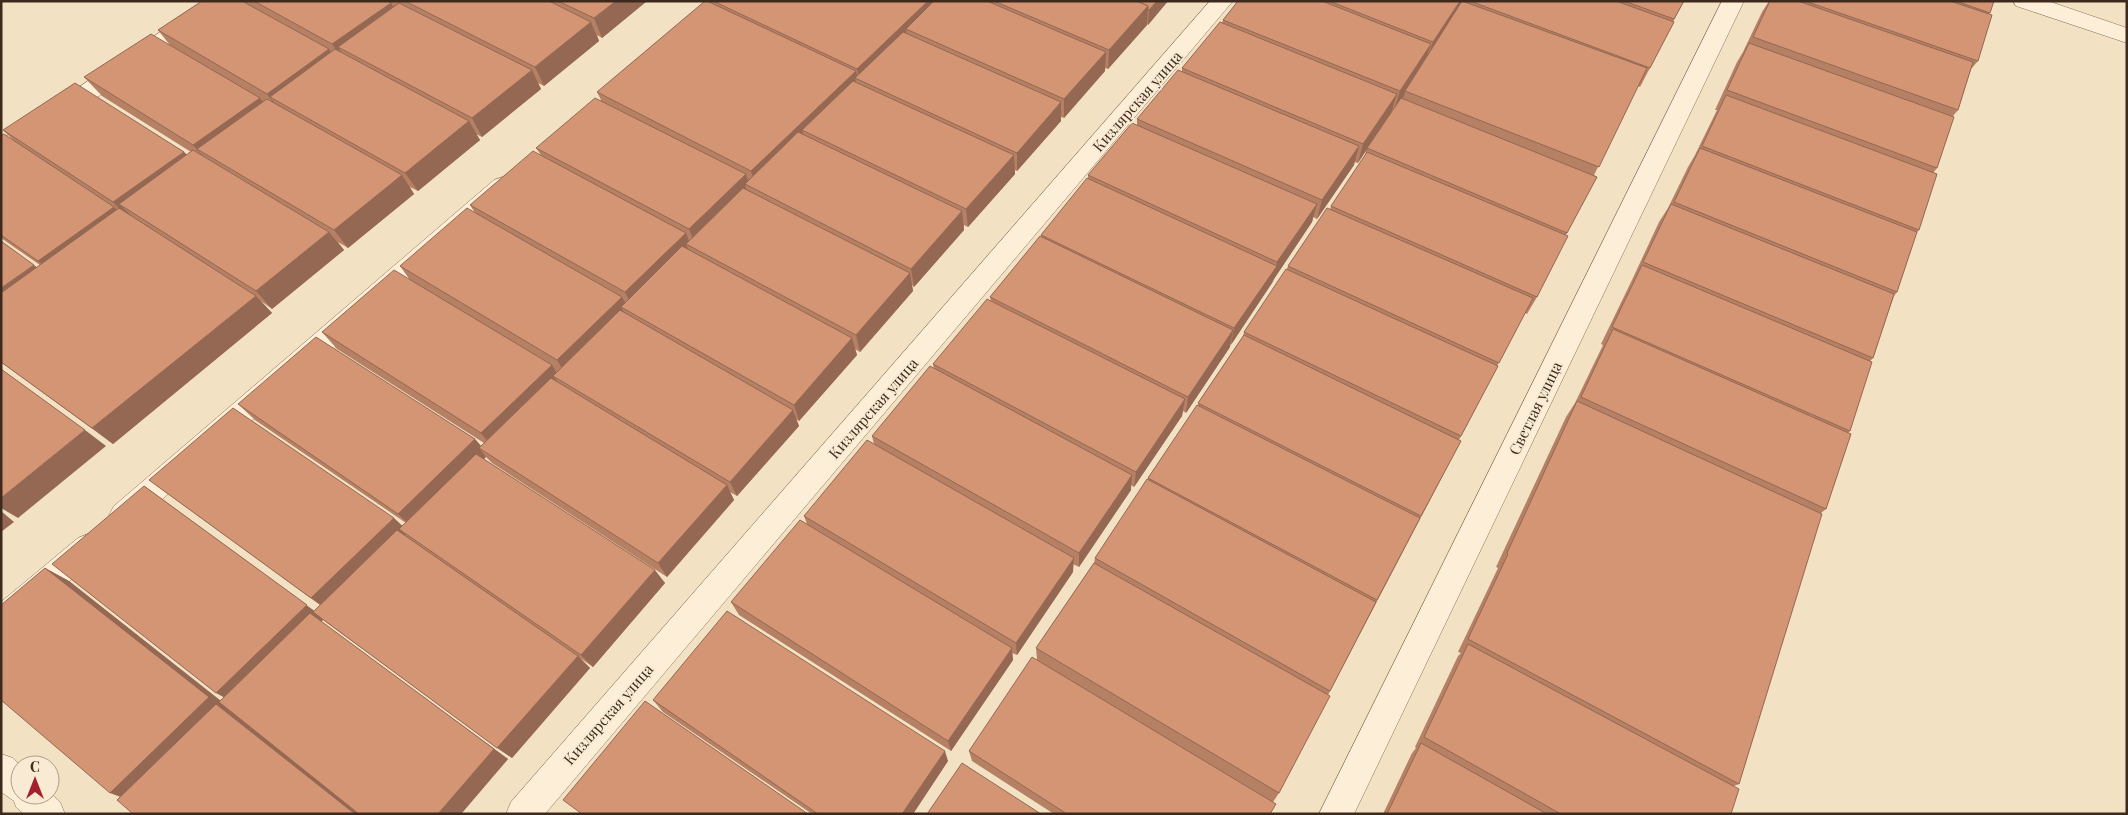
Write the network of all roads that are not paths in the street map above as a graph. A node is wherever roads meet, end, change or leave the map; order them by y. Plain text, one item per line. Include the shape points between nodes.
1 (222, 1) edge
2 (1222, 1) edge
3 (1733, 1) edge
4 (2024, 1) edge
5 (2127, 36) edge
6 (1, 152) edge
7 (520, 171) edge
8 (1, 622) edge
9 (39, 805) edge
10 (48, 814) edge
11 (523, 814) edge
12 (1336, 814) edge

1 - 6 street
2 - 11 street, Кизлярская улица
3 - 12 street, Светлая улица
4 - 5 street
7 - 8 street
9 - 10 street

